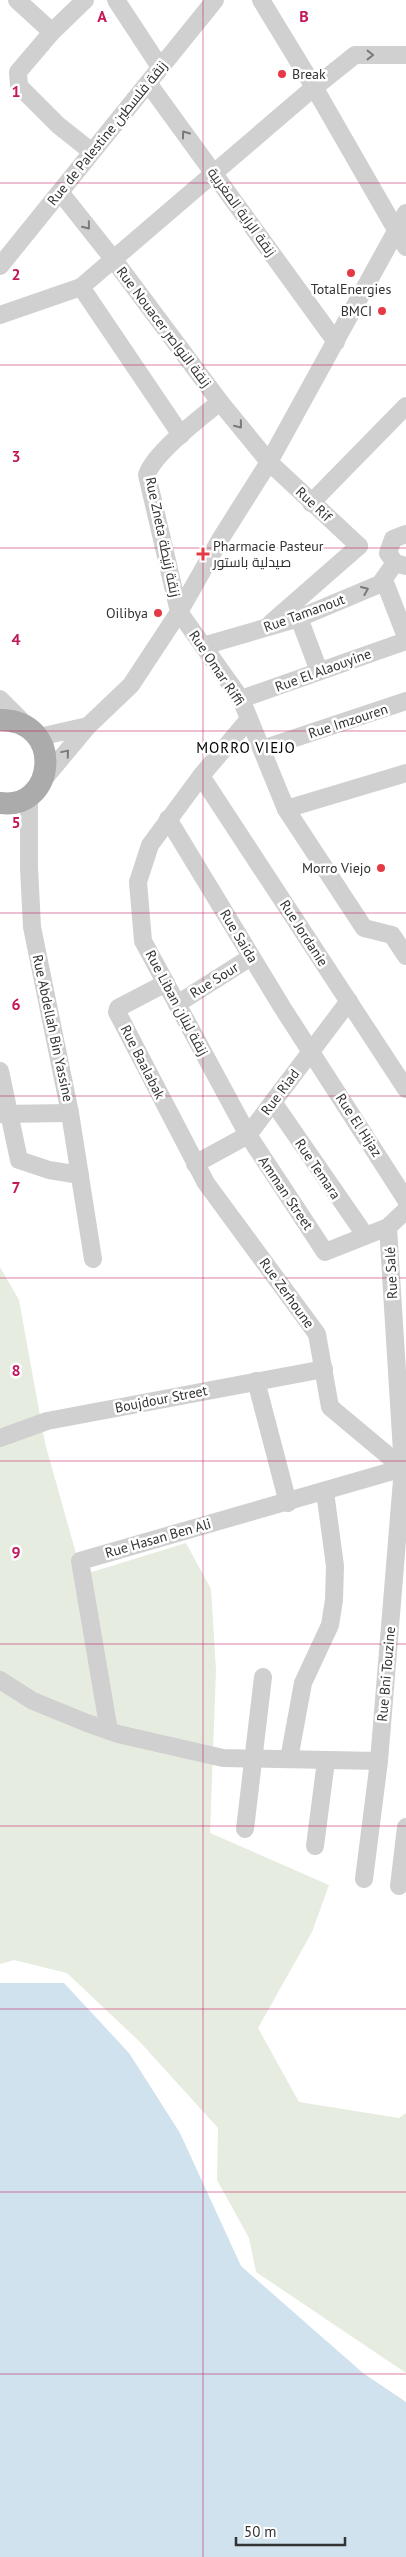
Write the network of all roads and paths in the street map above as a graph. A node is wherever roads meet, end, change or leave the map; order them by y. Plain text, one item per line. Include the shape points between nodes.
1 (17, 0) edge
2 (85, 0) edge
3 (116, 0) edge
4 (215, 0) edge
5 (248, 0) edge
6 (261, 0) edge
7 (52, 32) junction
8 (406, 55) edge
9 (160, 67) junction
10 (148, 83) junction
11 (310, 91) junction
12 (92, 152) junction
13 (214, 173) junction
14 (60, 192) junction
15 (406, 213) edge
16 (398, 238) edge
17 (114, 260) junction
18 (0, 266) edge
19 (81, 287) junction
20 (0, 315) edge
21 (336, 342) junction
22 (220, 402) junction
23 (406, 406) edge
24 (181, 435) junction
25 (269, 462) junction
26 (311, 503) junction
27 (406, 534) edge
28 (359, 546) junction
29 (388, 547) junction
30 (401, 565) edge
31 (384, 580) junction
32 (179, 612) junction
33 (299, 618) junction
34 (267, 627) junction
35 (406, 639) edge
36 (203, 646) junction
37 (319, 671) junction
38 (0, 699) edge
39 (241, 699) junction
40 (406, 701) edge
41 (249, 719) junction
42 (0, 720) edge
43 (88, 726) junction
44 (33, 731) junction
45 (262, 750) junction
46 (406, 773) edge
47 (201, 776) junction
48 (43, 780) junction
49 (29, 797) junction
50 (0, 803) edge
51 (286, 809) junction
52 (168, 820) junction
53 (251, 956) junction
54 (406, 956) edge
55 (166, 983) junction
56 (349, 1001) junction
57 (177, 1004) junction
58 (311, 1051) junction
59 (0, 1071) edge
60 (406, 1089) edge
61 (273, 1102) junction
62 (4, 1113) edge
63 (70, 1113) junction
64 (248, 1135) junction
65 (195, 1164) junction
66 (80, 1175) junction
67 (406, 1200) edge
68 (406, 1210) edge
69 (388, 1227) junction
70 (365, 1235) junction
71 (94, 1258) dead end
72 (324, 1369) junction
73 (256, 1381) junction
74 (0, 1438) edge
75 (404, 1443) edge
76 (403, 1468) junction
77 (325, 1492) junction
78 (288, 1503) junction
79 (263, 1677) dead end
80 (0, 1680) edge
81 (109, 1731) junction
82 (254, 1759) junction
83 (289, 1760) junction
84 (326, 1761) junction
85 (379, 1761) junction
86 (406, 1827) edge
87 (245, 1829) dead end
88 (315, 1846) dead end
89 (364, 1879) dead end
90 (399, 1886) dead end

1 - 7 street
2 - 7 street
3 - 9 street
4 - 9 street, Rue de Palestine زنقة فلسطين
5 - 11 street
6 - 11 street
7 - 12 street via 18,72 19,86 58,125
11 -> 8 street via 355,55
9 - 10 street, Rue de Palestine زنقة فلسطين
10 - 12 street, Rue de Palestine زنقة فلسطين
13 -> 10 street, زنقة الراية المغربية
11 - 13 street
11 - 16 street
12 - 14 street, Rue de Palestine زنقة فلسطين
13 - 17 street
13 - 21 street, زنقة الراية المغربية
14 -> 17 street, Rue Nouacer زنقة النواصر
14 - 18 street, Rue de Palestine زنقة فلسطين
15 - 16 street
16 - 21 street
17 - 19 street
17 - 22 street, Rue Nouacer زنقة النواصر
19 - 20 street
19 - 24 street
21 - 25 street
22 - 24 street, Rue Zneta زنقة زنيطة
22 -> 25 street, Rue Nouacer زنقة النواصر
23 - 26 street
24 - 32 street, Rue Zneta زنقة زنيطة via 150,467 147,475
25 - 26 street, Rue Rif
25 - 32 street
26 - 28 street, Rue Rif
27 - 29 street via 392,538
28 - 29 street
28 - 34 street
29 - 30 street via 388,553
30 - 31 street, Rue Tamanout
33 -> 31 street, Rue Tamanout
31 - 35 street
32 - 36 street, Rue Omar Riffi
32 - 43 street via 131,685
33 - 34 street, Rue Tamanout
33 - 37 street
34 - 36 street, Rue Tamanout
35 - 37 street, Rue El Alaouyine
36 - 39 street, Rue Omar Riffi
37 - 39 street, Rue El Alaouyine
38 - 44 street
39 - 41 street, Rue Omar Riffi
40 - 45 street, Rue Imzouren
41 - 45 street, Rue Omar Riffi
41 - 47 street, Rue Liban زنقة لبنان
42 - 44 main road via 12,720
43 - 44 street
48 -> 43 street
44 - 48 main road via 47,758
45 - 51 street, Rue Omar Riffi
46 - 51 street
47 - 52 street, Rue Liban زنقة لبنان
47 - 56 street, Rue Jordanie
48 - 49 main road
49 - 50 main road via 8,805
49 - 63 street, Rue Abdellah Bin Yassine via 32,927
51 - 54 street, Rue Omar Riffi via 364,928 392,935
52 - 53 street, Rue Saida
52 - 55 street, Rue Liban زنقة لبنان via 150,845 138,882 143,940
53 - 57 street, Rue Sour
53 - 58 street, Rue Saida
55 - 57 street, Rue Liban زنقة لبنان
55 - 65 street, Rue Baalabak via 118,1008 117,1012
56 - 58 street, Rue Riad
56 - 60 street, Rue Jordanie
57 - 64 street, Rue Liban زنقة لبنان
58 - 61 street, Rue Riad
58 - 67 street, Rue El Hijaz
59 - 62 street
61 - 64 street, Rue Riad
61 - 70 street, Rue Temara
62 - 63 street
62 - 66 street via 19,1160 49,1170
63 - 66 street, Rue Abdellah Bin Yassine
64 - 65 street, Rue Riad
64 - 70 street, Amman Street via 325,1252
65 - 72 street, Rue Zerhoune via 317,1334
66 - 71 street, Rue Abdellah Bin Yassine
68 - 69 street
69 - 70 street
69 - 75 street, Rue Salé
72 - 73 street, Boujdour Street
72 - 76 street, Rue Zerhoune via 330,1407
73 - 74 street, Boujdour Street via 47,1421
73 - 78 street
75 - 76 street, Rue Salé
76 - 77 street, Rue Hasan Ben Ali
76 - 85 street, Rue Bni Touzine
77 - 78 street, Rue Hasan Ben Ali
77 - 83 street via 335,1566 334,1600 330,1625 303,1683
78 - 81 street, Rue Hasan Ben Ali via 80,1561
79 - 82 street
80 - 81 street via 33,1700
81 - 82 street via 223,1758
82 - 83 street
82 - 87 street
83 - 84 street
84 - 85 street
84 - 88 street
85 - 89 street, Rue Bni Touzine
86 - 90 street

